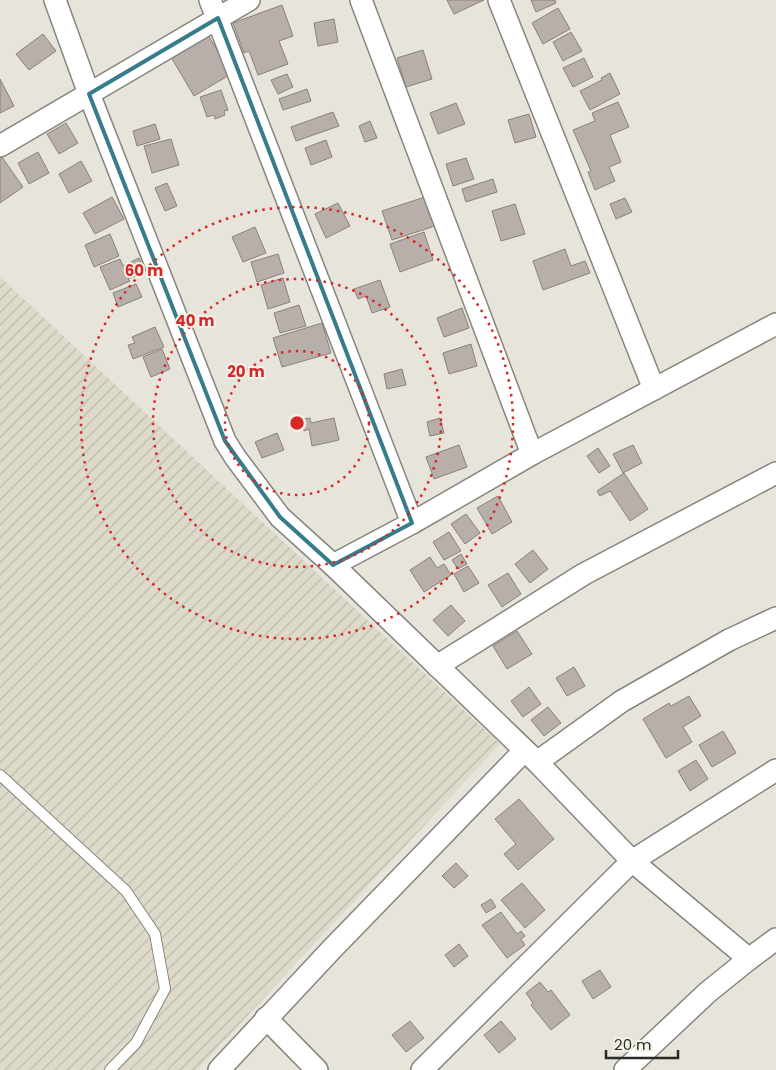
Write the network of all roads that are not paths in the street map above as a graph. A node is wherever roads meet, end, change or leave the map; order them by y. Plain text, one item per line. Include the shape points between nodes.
1 (55, 0) edge
2 (249, 0) edge
3 (361, 0) edge
4 (499, 0) edge
5 (214, 9) edge
6 (89, 94) junction
7 (0, 146) edge
8 (776, 324) edge
9 (654, 389) junction
10 (532, 454) junction
11 (776, 473) edge
12 (412, 524) junction
13 (333, 565) junction
14 (776, 618) edge
15 (438, 666) junction
16 (530, 757) junction
17 (776, 770) edge
18 (0, 774) edge
19 (632, 861) junction
20 (776, 938) edge
21 (749, 959) junction
22 (266, 1018) junction
23 (110, 1070) edge
24 (219, 1070) edge
25 (317, 1070) edge
26 (422, 1070) edge
27 (625, 1070) edge

1 - 6 street
2 - 5 street
3 - 10 street
4 - 9 street
5 - 6 street
5 - 12 street
6 - 7 street
6 - 13 street via 225,441 280,517
8 - 9 street
9 - 10 street
10 - 12 street
11 - 15 street via 584,574
12 - 13 street
13 - 15 street
14 - 16 street via 729,640 622,700
15 - 16 street
16 - 19 street
16 - 22 street
17 - 19 street
18 - 23 lane via 126,891 155,934 165,989 136,1043
19 - 21 street
19 - 26 street
20 - 21 street
21 - 27 street via 708,992
22 - 24 street
22 - 25 street

